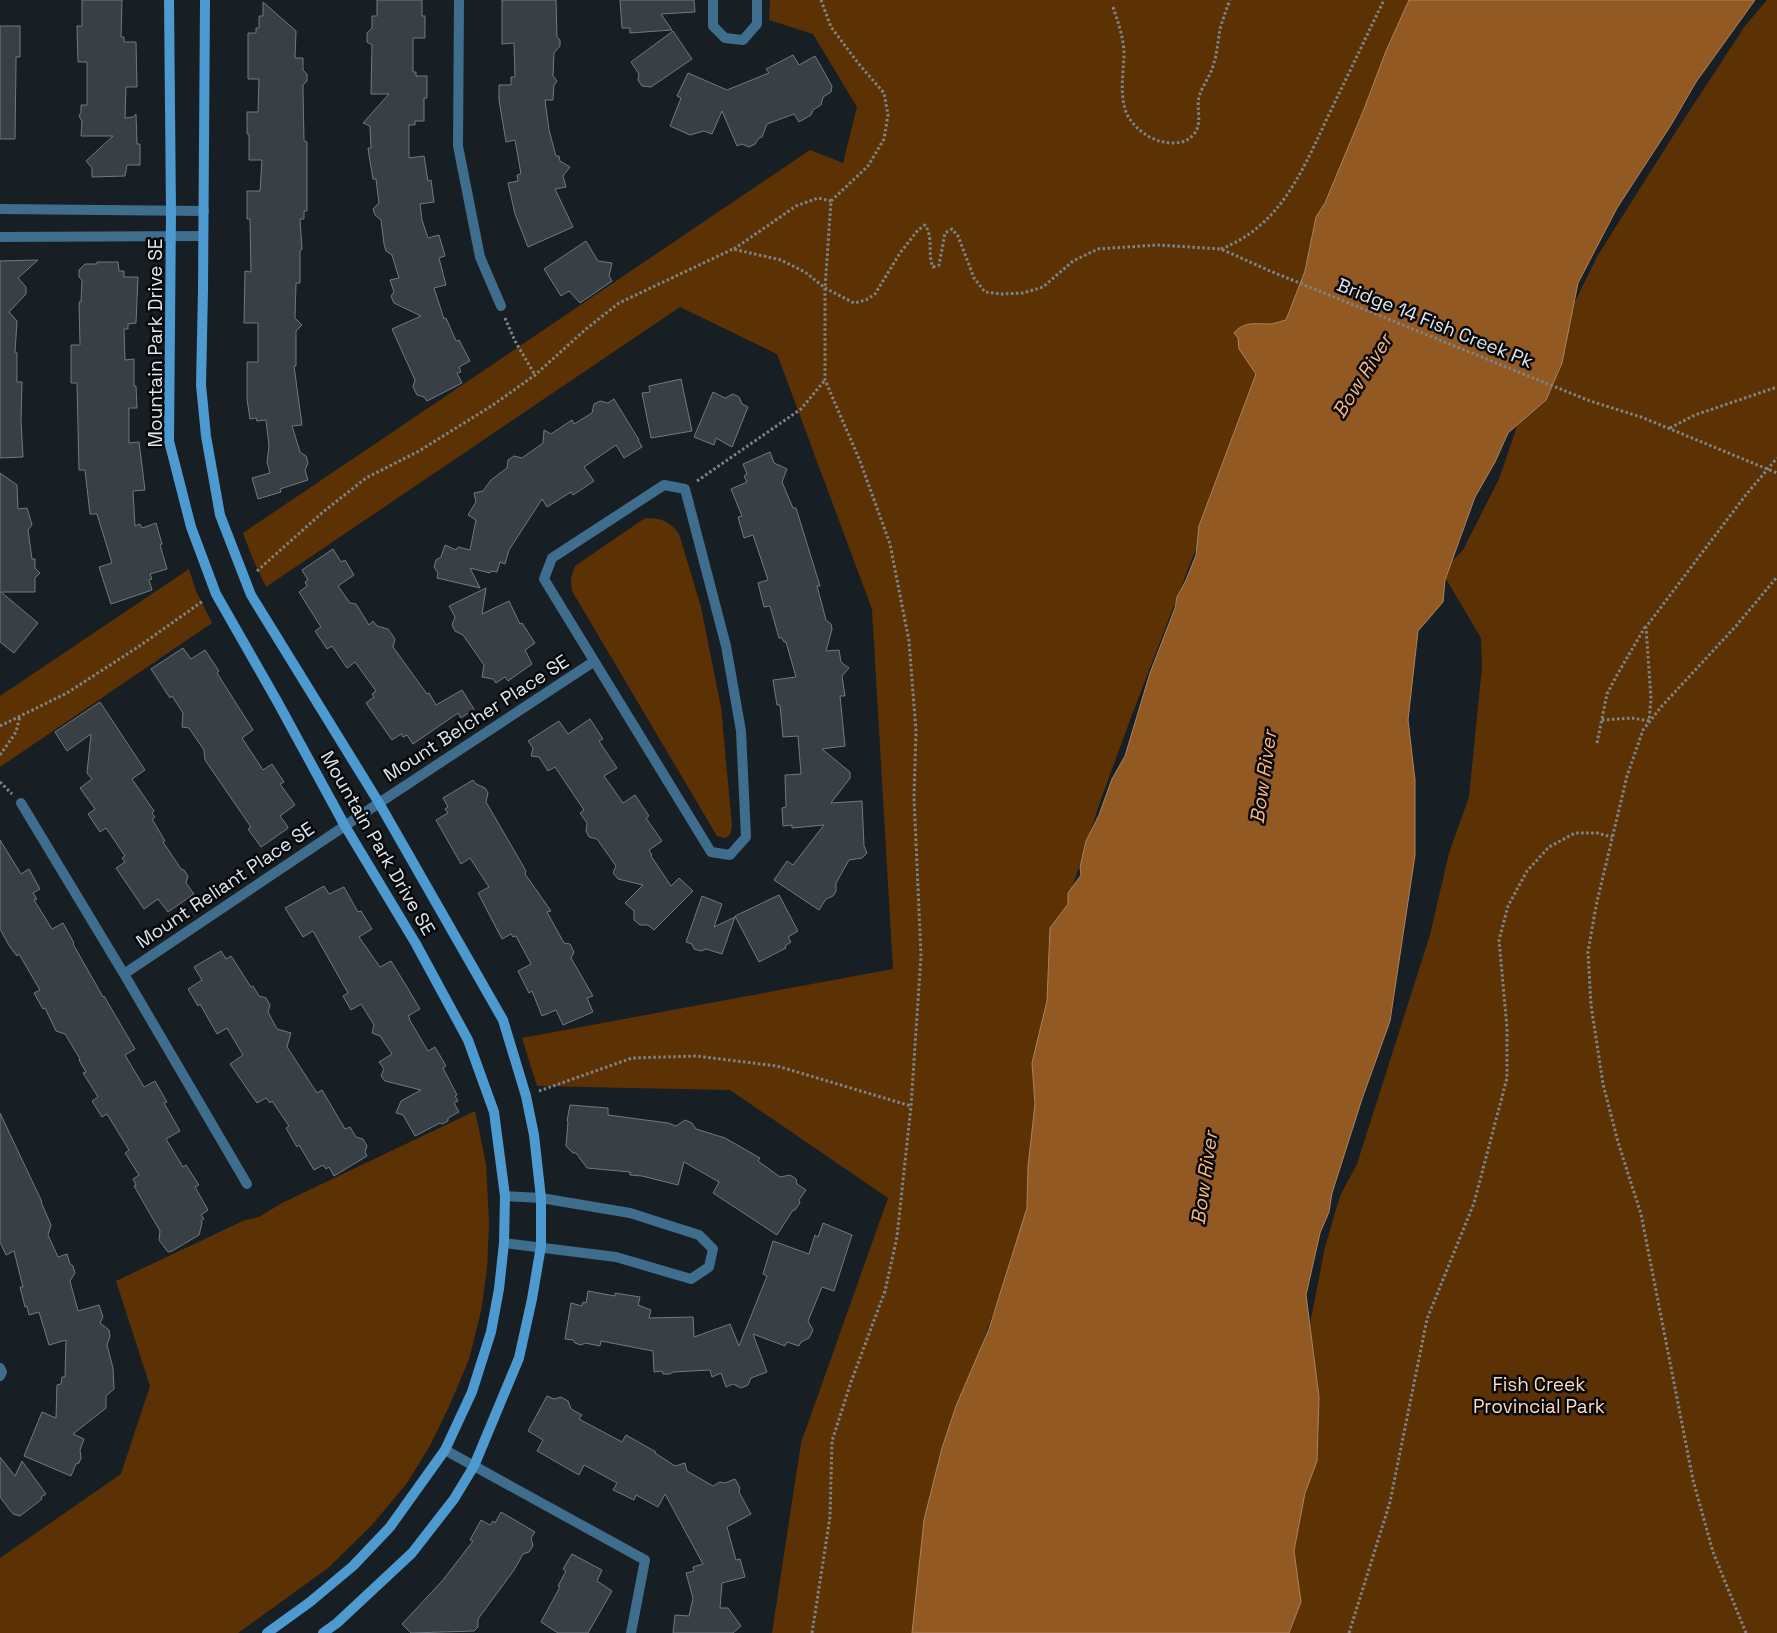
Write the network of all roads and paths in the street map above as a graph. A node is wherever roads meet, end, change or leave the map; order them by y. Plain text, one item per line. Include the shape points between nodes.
1 (170, 0) edge
2 (205, 0) edge
3 (459, 0) edge
4 (713, 0) edge
5 (758, 0) edge
6 (820, 0) edge
7 (1230, 0) edge
8 (1384, 0) edge
9 (1114, 7) dead end
10 (831, 201) junction
11 (0, 209) edge
12 (204, 211) junction
13 (171, 212) junction
14 (171, 236) junction
15 (203, 236) junction
16 (0, 237) edge
17 (734, 249) junction
18 (1220, 249) junction
19 (825, 288) junction
20 (500, 306) joint
21 (535, 375) junction
22 (825, 380) junction
23 (1777, 387) edge
24 (1669, 429) junction
25 (1777, 458) edge
26 (1767, 469) junction
27 (1777, 473) edge
28 (684, 489) junction
29 (256, 572) dead end
30 (1777, 577) edge
31 (203, 601) dead end
32 (1646, 626) junction
33 (593, 662) junction
34 (21, 716) junction
35 (1602, 720) junction
36 (1650, 721) junction
37 (0, 726) edge
38 (1597, 744) dead end
39 (0, 755) edge
40 (21, 803) dead end
41 (378, 803) junction
42 (345, 826) junction
43 (1612, 837) junction
44 (124, 974) junction
45 (526, 1096) junction
46 (911, 1106) junction
47 (248, 1184) dead end
48 (505, 1196) junction
49 (541, 1198) junction
50 (504, 1243) junction
51 (541, 1246) junction
52 (0, 1368) edge
53 (0, 1376) edge
54 (445, 1450) junction
55 (474, 1466) junction
56 (267, 1633) edge
57 (322, 1633) edge
58 (631, 1633) edge
59 (812, 1633) edge
60 (1349, 1633) edge
61 (1746, 1633) edge

1 - 13 street, Mountain Park Drive SE
2 - 12 street, Mountain Park Drive SE
3 - 20 street via 458,146 480,257
4 - 5 street via 713,26 725,38 743,40 757,24
6 - 10 path via 831,27 884,93 888,115 884,139 868,166
7 - 9 path via 1213,68 1199,98 1197,130 1178,143 1168,143 1144,133 1127,114 1122,88 1123,41
8 - 18 path via 1294,187 1267,220 1235,244
10 - 17 path via 818,198 796,206
10 - 19 path
11 - 13 street
12 - 13 street
12 - 15 street, Mountain Park Drive SE
13 - 14 street, Mountain Park Drive SE
14 - 15 street
14 - 16 street
14 - 42 street, Mountain Park Drive SE via 169,441 191,527 216,594
15 - 41 street, Mountain Park Drive SE via 201,385 220,515 251,594
17 - 19 path via 781,260 805,272
17 - 21 path via 619,303
18 - 19 path via 1158,246 1098,249 1073,261 1043,287 1023,293 1001,294 985,292 974,278 958,236 952,229 945,233 939,265 933,267 930,262 930,231 926,225 900,253 875,294 866,300 854,303
18 - 24 path, Bridge 14 Fish Creek Pk via 1590,401
19 - 22 path
20 - 21 path
21 - 29 path via 419,451 366,478
22 - 28 path via 801,409
22 - 46 path via 860,461 890,544 909,641 916,731 914,796 921,956
23 - 24 path via 1696,415
24 - 26 path, Bridge 14 Fish Creek Pk
25 - 26 path
26 - 27 path, Bridge 14 Fish Creek Pk
26 - 32 path
28 - 33 street, Mount Belcher Place SE via 664,485 552,558 544,579
28 - 33 street, Mount Belcher Place SE via 726,646 740,731 746,837 730,855 711,852
30 - 36 path
31 - 34 path via 67,693
32 - 35 path via 1607,694
32 - 36 path
33 - 41 street, Mount Belcher Place SE
34 - 37 path
34 - 39 path via 16,732
35 - 36 path via 1632,718
35 - 38 path
36 - 43 path via 1633,756
40 - 44 street, Mount Reliant Place SE
41 - 42 street, Mount Belcher Place SE
41 - 45 street, Mountain Park Drive SE via 503,1020
42 - 44 street, Mount Reliant Place SE
42 - 48 street, Mountain Park Drive SE via 416,944 468,1040 494,1112
43 - 60 path via 1575,833 1549,847 1527,872 1508,906 1499,940 1507,1028 1507,1078 1474,1204 1427,1319 1390,1502
43 - 61 path via 1588,952 1591,1005 1603,1084 1641,1214 1700,1511 1712,1552
44 - 47 street, Mount Reliant Place SE
45 - 46 path via 632,1058 696,1056 777,1066
45 - 49 street, Mountain Park Drive SE
46 - 59 path via 897,1237 885,1291 832,1441 830,1517
48 - 49 street
48 - 50 street, Mountain Park Drive SE
49 - 51 street, Mountain Park Drive SE
49 - 51 street via 630,1213 699,1235 713,1249 709,1267 691,1279 616,1257
50 - 51 street
50 - 54 street, Mountain Park Drive SE via 490,1332 472,1392
51 - 55 street, Mountain Park Drive SE via 519,1358
52 - 53 street
54 - 55 street
54 - 56 street, Mountain Park Drive SE via 390,1527 353,1566
55 - 57 street, Mountain Park Drive SE via 454,1499 412,1553
55 - 58 street via 645,1560

